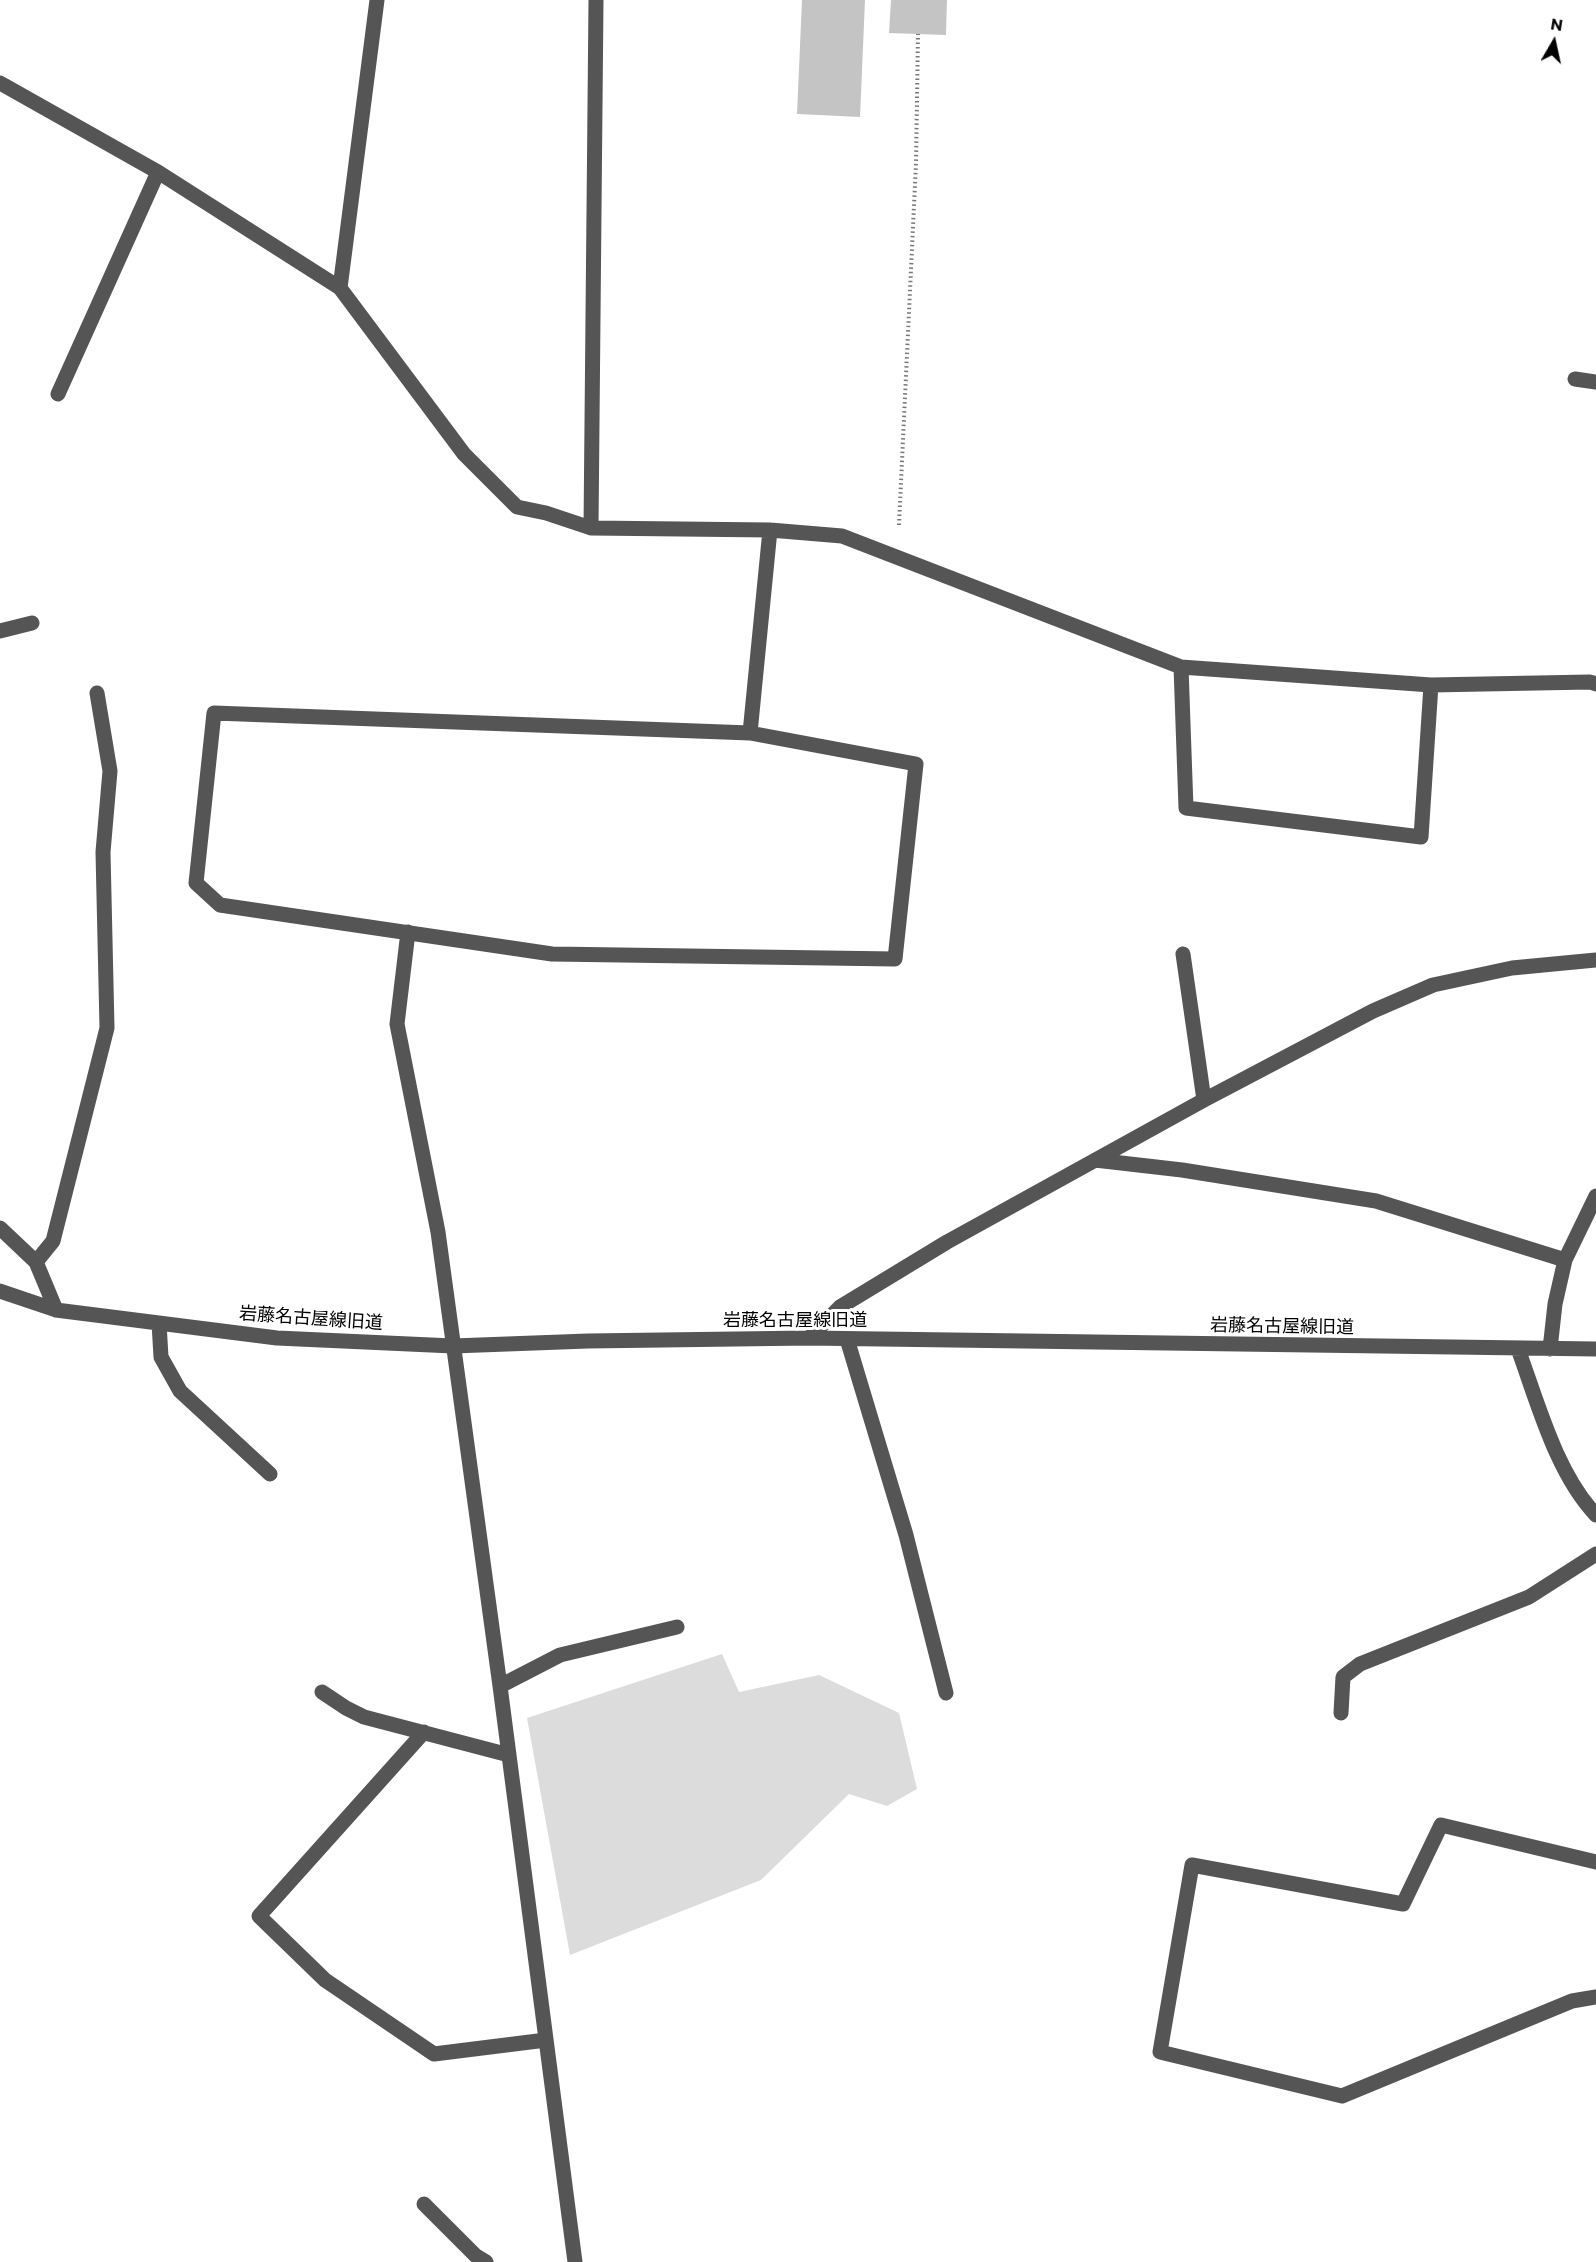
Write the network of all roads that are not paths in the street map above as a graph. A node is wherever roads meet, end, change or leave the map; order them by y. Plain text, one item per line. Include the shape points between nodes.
1 (377, 0) edge
2 (596, 0) edge
3 (0, 83) edge
4 (158, 172) junction
5 (340, 288) junction
6 (1575, 379) dead end
7 (1596, 382) edge
8 (58, 394) dead end
9 (591, 528) junction
10 (770, 530) junction
11 (32, 623) dead end
12 (0, 631) edge
13 (1181, 667) junction
14 (1596, 684) edge
15 (1431, 685) junction
16 (97, 693) dead end
17 (750, 733) junction
18 (408, 932) junction
19 (1184, 954) dead end
20 (1596, 960) edge
21 (1204, 1100) junction
22 (1095, 1160) junction
23 (1596, 1196) edge
24 (0, 1228) edge
25 (1565, 1260) junction
26 (36, 1262) junction
27 (0, 1291) edge
28 (56, 1310) junction
29 (159, 1323) junction
30 (809, 1338) junction
31 (847, 1339) junction
32 (453, 1346) junction
33 (1518, 1349) junction
34 (1550, 1349) junction
35 (1596, 1349) edge
36 (270, 1474) dead end
37 (1596, 1515) edge
38 (1596, 1554) edge
39 (678, 1627) dead end
40 (500, 1686) junction
41 (322, 1692) dead end
42 (946, 1693) dead end
43 (1341, 1713) dead end
44 (424, 1732) junction
45 (509, 1755) junction
46 (1596, 1862) edge
47 (1596, 1997) edge
48 (546, 2040) junction
49 (424, 2204) dead end
50 (486, 2262) edge
51 (575, 2262) edge

1 - 5 street
2 - 9 street
3 - 4 street
4 - 5 street
4 - 8 street
5 - 9 street via 464,454 518,507
6 - 7 street
9 - 10 street
10 - 13 street via 843,536
10 - 17 street
11 - 12 street
13 - 15 street
13 - 15 street via 1186,808 1420,837
14 - 15 street
16 - 26 street via 110,771 103,852 107,1028 53,1241
17 - 18 street via 916,764 895,959 552,954
17 - 18 street via 214,713 196,883 220,905
18 - 32 street via 397,1024 438,1232
19 - 21 street
20 - 21 street via 1512,968 1433,985 1373,1011
21 - 22 street
22 - 25 street via 1376,1201
22 - 30 street via 840,1307
23 - 25 street
24 - 26 street
25 - 34 street
26 - 28 street
27 - 28 street, 岩藤名古屋線旧道
28 - 29 street, 岩藤名古屋線旧道
29 - 32 street, 岩藤名古屋線旧道 via 277,1338
29 - 36 street via 161,1357 180,1391
30 - 31 street, 岩藤名古屋線旧道
30 - 32 street, 岩藤名古屋線旧道
31 - 33 street, 岩藤名古屋線旧道
31 - 42 street via 906,1535
32 - 40 street
33 - 34 street, 岩藤名古屋線旧道
33 - 37 street via 1555,1451
34 - 35 street, 岩藤名古屋線旧道
38 - 43 street via 1529,1597 1360,1664 1343,1677
39 - 40 street via 560,1655
40 - 45 street
41 - 44 street via 364,1717
44 - 45 street
44 - 48 street via 259,1916 325,1980 434,2054
45 - 48 street
46 - 47 street via 1441,1825 1403,1904 1192,1865 1160,2052 1342,2096 1572,2001
48 - 51 street
49 - 50 street

